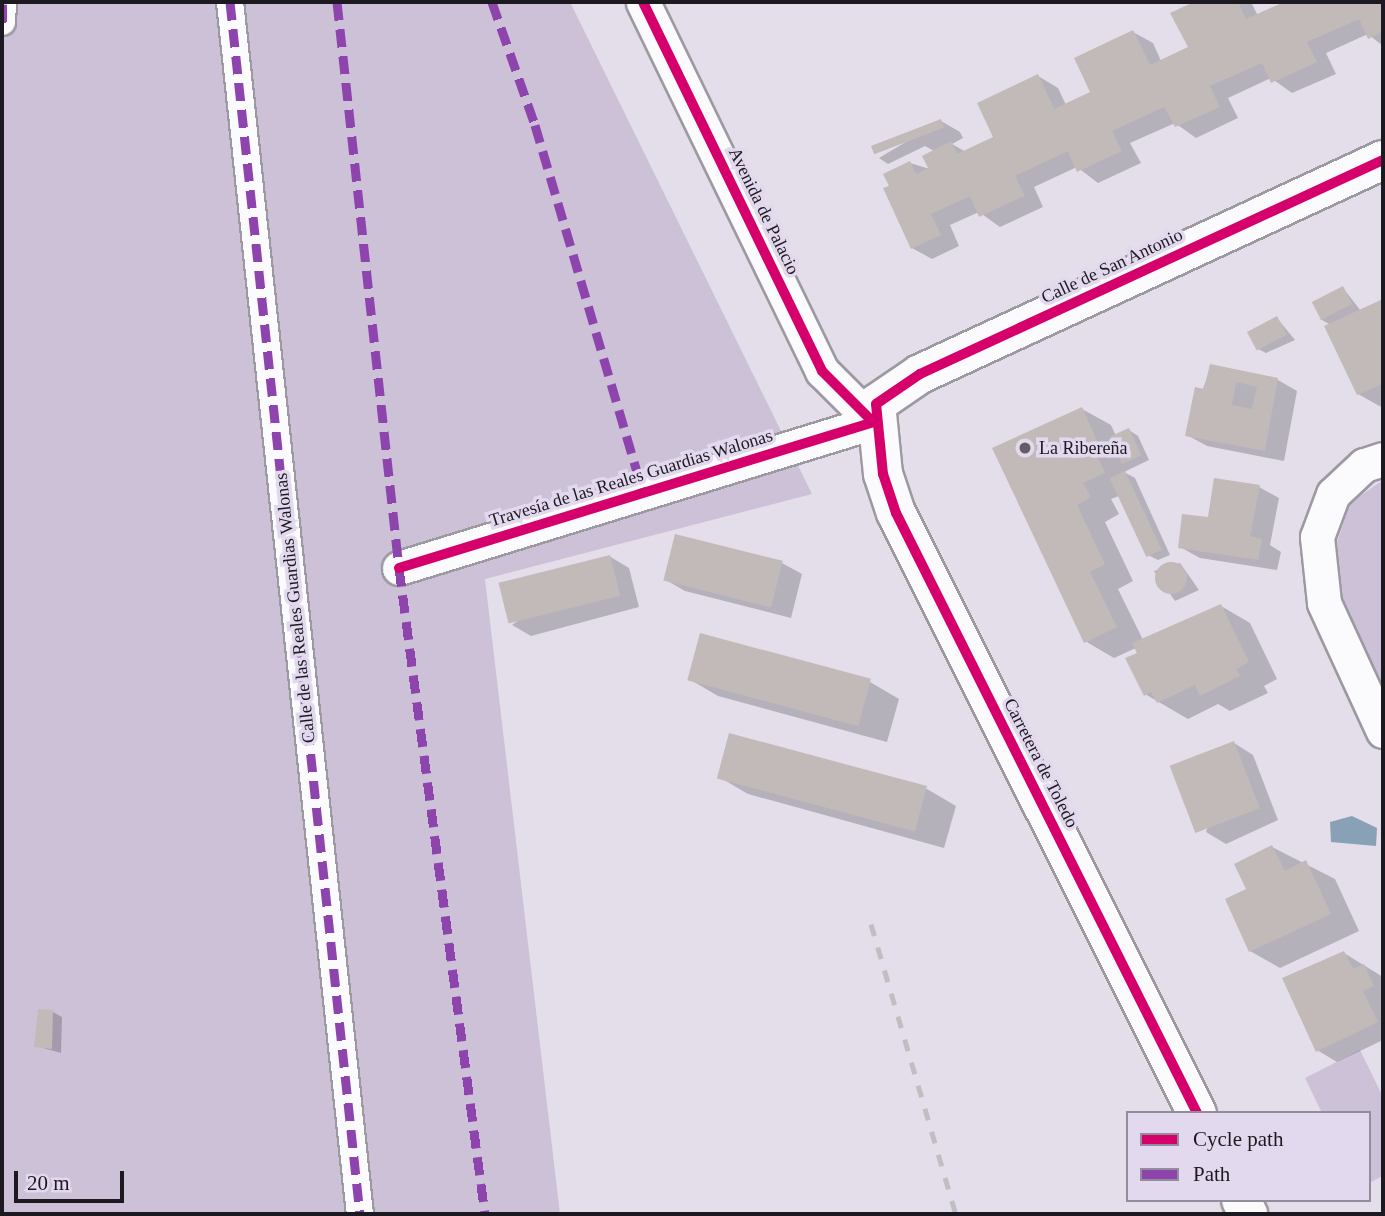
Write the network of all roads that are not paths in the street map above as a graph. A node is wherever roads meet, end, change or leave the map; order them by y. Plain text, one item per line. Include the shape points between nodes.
1 (4, 2) edge
2 (230, 2) edge
3 (643, 2) edge
4 (2, 22) edge
5 (1383, 160) edge
6 (873, 422) junction
7 (1383, 459) edge
8 (399, 568) dead end
9 (1383, 732) edge
10 (1196, 1111) edge
11 (360, 1214) edge

1 - 4 street
2 - 11 street, Calle de las Reales Guardias Walonas
3 - 6 street, Avenida de Palacio via 822,371
5 - 6 street, Calle de San Antonio via 920,374 876,404
6 - 8 street, Travesía de las Reales Guardias Walonas
6 - 10 street, Carretera de Toledo via 896,513
7 - 9 street via 1364,465 1333,494 1317,537 1324,603

